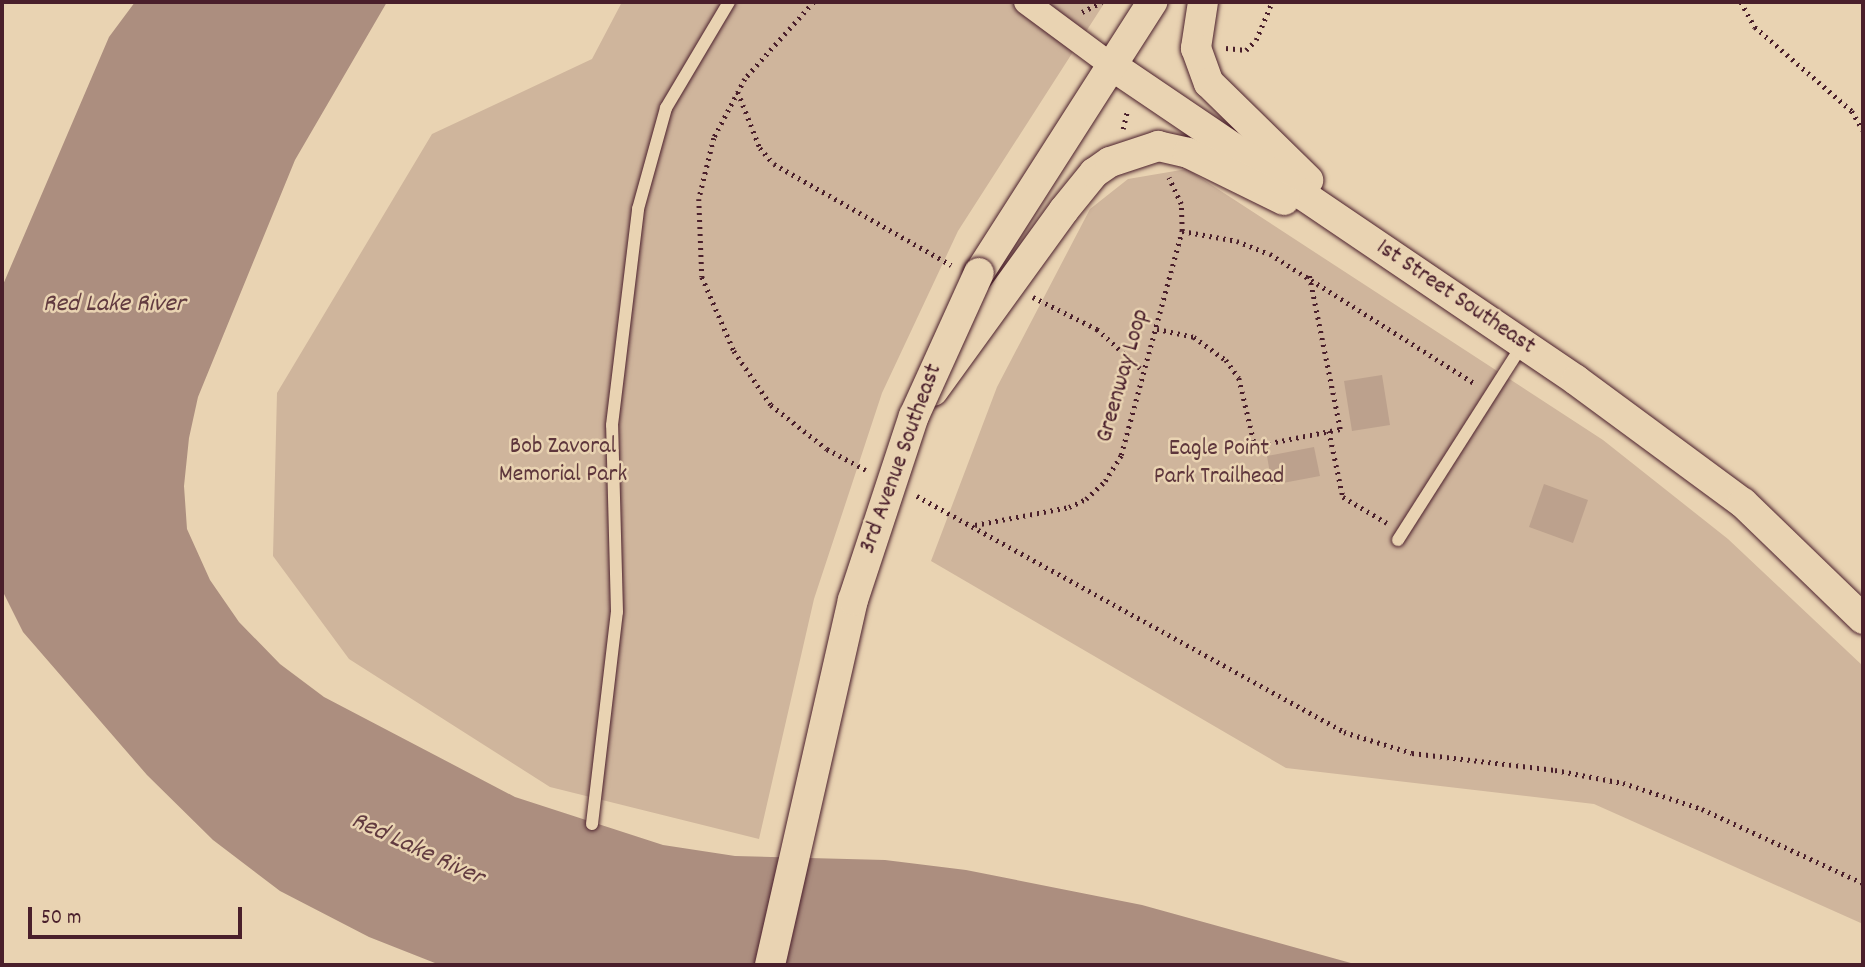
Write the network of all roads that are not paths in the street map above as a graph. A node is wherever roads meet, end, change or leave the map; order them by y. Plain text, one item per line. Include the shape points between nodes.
1 (729, 2) edge
2 (1026, 2) edge
3 (1152, 2) edge
4 (1203, 2) edge
5 (1111, 65) junction
6 (1386, 251) junction
7 (1523, 344) junction
8 (914, 416) junction
9 (1401, 536) road end
10 (1863, 619) edge
11 (592, 824) dead end
12 (770, 965) edge

1 - 11 lane via 666,108 638,209 612,425 617,612
2 - 5 street, 1st Street Southeast
3 - 5 street, 3rd Avenue Southeast
4 - 6 street via 1196,48 1209,83
5 - 6 street, 1st Street Southeast
5 - 8 street, 3rd Avenue Southeast, bridge via 979,273
6 - 7 street, 1st Street Southeast
6 - 8 street, bridge via 1188,153 1158,146 1129,152 1094,173
7 - 9 lane
7 - 10 street, 1st Street Southeast via 1743,503
8 - 12 street, 3rd Avenue Southeast, bridge via 853,600

